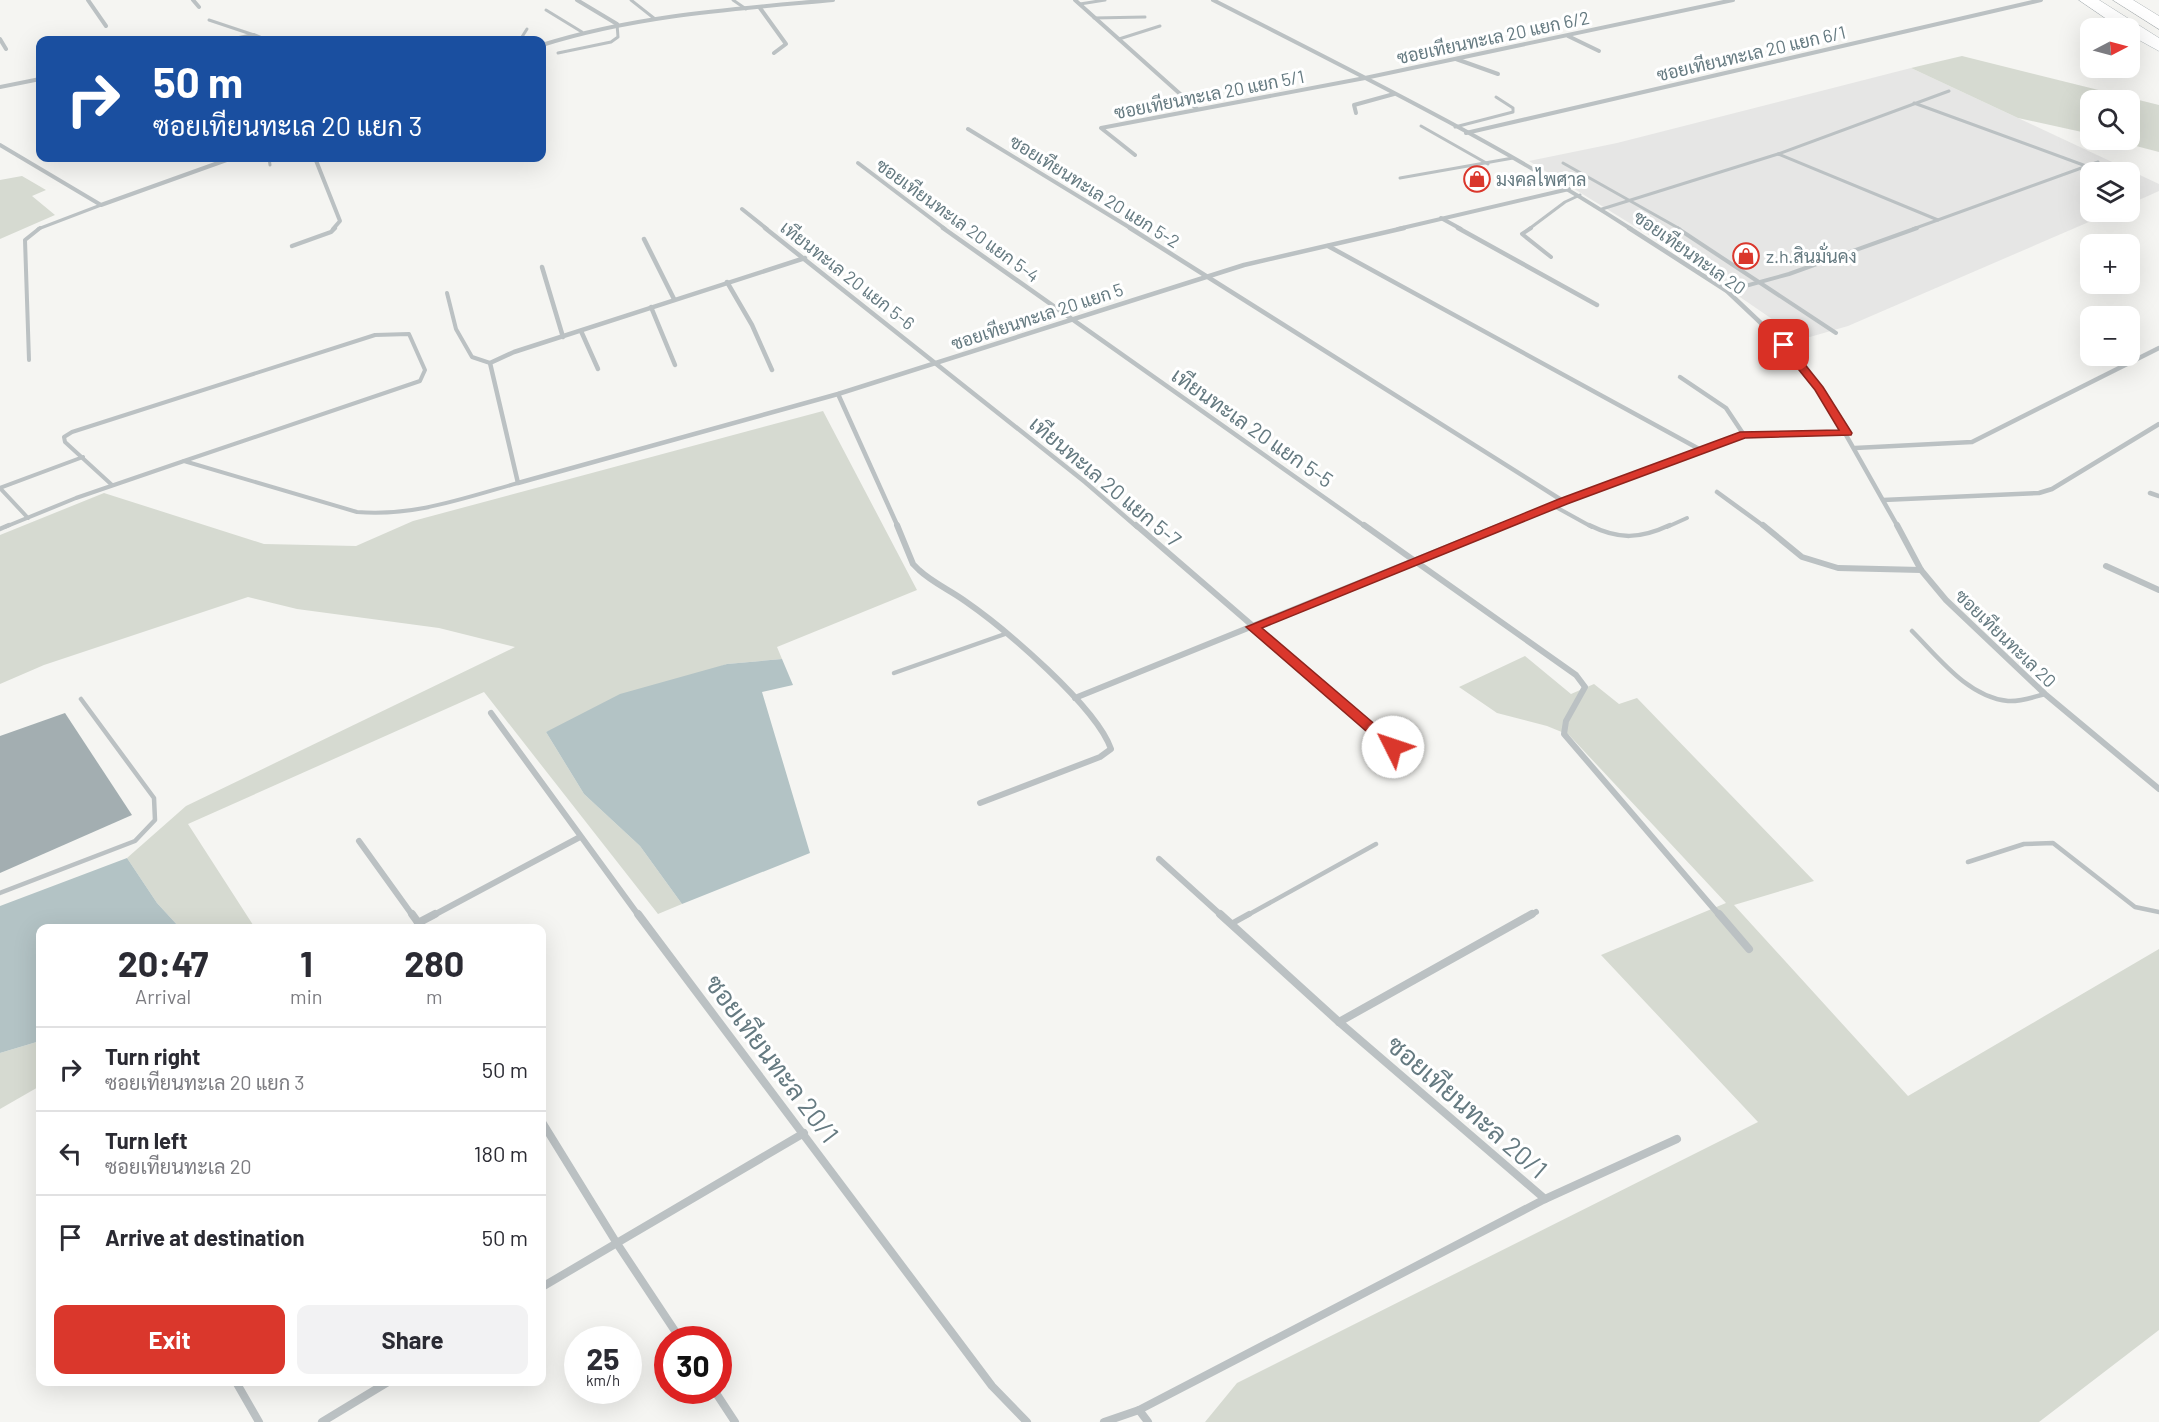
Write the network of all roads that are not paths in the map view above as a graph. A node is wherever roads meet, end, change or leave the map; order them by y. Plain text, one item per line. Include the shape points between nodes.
1 (88, 0) edge
2 (193, 0) edge
3 (577, 0) edge
4 (631, 0) edge
5 (733, 0) edge
6 (833, 0) edge
7 (1075, 0) edge
8 (1105, 0) edge
9 (1213, 0) edge
10 (1733, 0) edge
11 (2041, 0) edge
12 (2087, 0) edge
13 (2121, 0) edge
14 (1080, 4) junction
15 (199, 7) dead end
16 (760, 8) junction
17 (747, 9) junction
18 (546, 10) dead end
19 (1145, 17) dead end
20 (1094, 18) junction
21 (655, 19) junction
22 (209, 20) dead end
23 (617, 24) junction
24 (2159, 24) edge
25 (106, 26) dead end
26 (1160, 26) dead end
27 (527, 29) dead end
28 (582, 32) junction
29 (254, 35) joint
30 (249, 36) edge
31 (523, 36) edge
32 (1568, 36) junction
33 (0, 39) edge
34 (1119, 39) junction
35 (546, 44) edge
36 (2159, 46) edge
37 (6, 49) dead end
38 (1599, 51) dead end
39 (558, 53) dead end
40 (774, 53) dead end
41 (1455, 59) junction
42 (1498, 74) dead end
43 (1365, 78) junction
44 (36, 80) edge
45 (0, 87) edge
46 (1949, 90) dead end
47 (1394, 94) junction
48 (1496, 97) dead end
49 (1914, 103) junction
50 (1197, 109) junction
51 (1356, 113) dead end
52 (1420, 126) dead end
53 (1455, 127) junction
54 (968, 129) dead end
55 (1466, 133) junction
56 (0, 145) edge
57 (1778, 154) junction
58 (1135, 155) dead end
59 (1513, 158) junction
60 (221, 162) edge
61 (270, 162) edge
62 (317, 162) edge
63 (858, 163) dead end
64 (1563, 163) dead end
65 (1488, 164) junction
66 (2080, 164) edge
67 (270, 165) dead end
68 (2080, 168) edge
69 (1400, 178) dead end
70 (1569, 189) junction
71 (1580, 195) junction
72 (1635, 200) junction
73 (101, 205) junction
74 (742, 209) dead end
75 (1602, 209) junction
76 (1441, 218) junction
77 (1938, 220) junction
78 (645, 239) dead end
79 (292, 246) dead end
80 (1328, 246) junction
81 (1551, 257) dead end
82 (805, 258) junction
83 (542, 267) dead end
84 (1209, 276) junction
85 (728, 282) junction
86 (1763, 282) junction
87 (1727, 291) junction
88 (447, 293) dead end
89 (674, 299) junction
90 (1597, 305) dead end
91 (651, 307) junction
92 (1072, 319) junction
93 (581, 331) junction
94 (1836, 333) dead end
95 (563, 337) junction
96 (2159, 348) edge
97 (29, 360) dead end
98 (490, 363) junction
99 (936, 363) junction
100 (675, 365) dead end
101 (598, 369) dead end
102 (772, 370) dead end
103 (1680, 377) dead end
104 (838, 394) junction
105 (2159, 424) edge
106 (1847, 433) junction
107 (1744, 435) junction
108 (1855, 448) junction
109 (1701, 450) junction
110 (83, 457) junction
111 (184, 460) junction
112 (518, 483) junction
113 (112, 485) junction
114 (0, 488) edge
115 (1717, 492) dead end
116 (2150, 493) dead end
117 (2159, 496) edge
118 (1883, 500) junction
119 (1563, 501) junction
120 (1554, 506) junction
121 (28, 518) junction
122 (1687, 518) dead end
123 (0, 529) edge
124 (1416, 562) junction
125 (2106, 566) dead end
126 (1921, 570) junction
127 (2159, 590) edge
128 (1253, 627) junction
129 (1912, 631) dead end
130 (1005, 634) junction
131 (894, 673) dead end
132 (2045, 694) junction
133 (1075, 698) junction
134 (81, 699) dead end
135 (491, 713) dead end
136 (1393, 747) dead end
137 (2159, 789) edge
138 (980, 803) dead end
139 (580, 837) junction
140 (359, 841) dead end
141 (1376, 844) dead end
142 (1159, 859) dead end
143 (1968, 862) dead end
144 (0, 893) edge
145 (1536, 912) dead end
146 (2159, 912) edge
147 (419, 924) edge
148 (424, 924) edge
149 (1231, 924) junction
150 (1749, 949) dead end
151 (1339, 1022) junction
152 (546, 1128) edge
153 (804, 1133) junction
154 (1677, 1139) dead end
155 (1545, 1199) junction
156 (616, 1242) junction
157 (546, 1285) edge
158 (672, 1326) edge
159 (238, 1386) edge
160 (381, 1386) edge
161 (723, 1404) edge
162 (1139, 1410) junction
163 (259, 1422) edge
164 (322, 1422) edge
165 (735, 1422) edge
166 (1027, 1422) edge
167 (1104, 1422) edge
168 (1148, 1422) edge

1 - 25 street
2 - 15 street
3 - 23 street
4 - 21 lane
5 - 17 lane
6 - 16 street
7 - 14 street
8 - 14 lane
9 - 43 street, ซอยเทียนทะเล 20
10 - 32 street, ซอยเทียนทะเล 20 แยก 6/2
11 - 55 street, ซอยเทียนทะเล 20 แยก 6/1
12 - 36 main road
13 - 24 main road
14 - 20 street
16 - 17 street
16 - 40 street via 786,44
17 - 21 street
18 - 28 lane
19 - 20 lane
20 - 34 street
21 - 23 street
22 - 29 lane
23 - 28 street
23 - 39 lane via 618,37 611,42
26 - 34 lane
27 - 31 lane
28 - 35 street
29 - 30 street
32 - 38 street
32 - 41 street, ซอยเทียนทะเล 20 แยก 6/2
33 - 37 street
34 - 50 street
41 - 42 street
41 - 43 street, ซอยเทียนทะเล 20 แยก 6/2
43 - 47 street, ซอยเทียนทะเล 20
43 - 50 street, ซอยเทียนทะเล 20 แยก 5/1
44 - 45 street
46 - 49 lane
47 - 51 street via 1359,101 1354,105
47 - 53 street, ซอยเทียนทะเล 20
48 - 53 lane via 1513,112
49 - 57 lane
49 - 66 lane
50 - 58 street, ซอยเทียนทะเล 20 แยก 5/1 via 1101,128
52 - 65 lane
53 - 55 street, ซอยเทียนทะเล 20
54 - 84 street, ซอยเทียนทะเล 20 แยก 5-2
55 - 59 street, ซอยเทียนทะเล 20
56 - 73 street
57 - 72 lane
57 - 77 lane
59 - 65 lane
59 - 70 street, ซอยเทียนทะเล 20
60 - 73 street
61 - 67 lane
62 - 79 street via 340,221 331,232
63 - 92 street, ซอยเทียนทะเล 20 แยก 5-4
64 - 72 lane
65 - 69 lane
68 - 77 lane
70 - 71 street, ซอยเทียนทะเล 20
70 - 76 street, ซอยเทียนทะเล 20 แยก 5
71 - 75 street, ซอยเทียนทะเล 20
71 - 81 lane via 1522,234
72 - 75 lane
72 - 86 lane
73 - 97 lane via 48,225 25,240
74 - 82 street, เทียนทะเล 20 แยก 5-6
75 - 87 street, ซอยเทียนทะเล 20
76 - 80 street, ซอยเทียนทะเล 20 แยก 5
76 - 90 street
77 - 86 lane
78 - 89 street
80 - 84 street, ซอยเทียนทะเล 20 แยก 5
80 - 109 street
82 - 85 street
82 - 99 street, เทียนทะเล 20 แยก 5-6
83 - 95 street
84 - 92 street, ซอยเทียนทะเล 20 แยก 5
84 - 119 street, ซอยเทียนทะเล 20 แยก 5-2
85 - 89 street
85 - 102 street
86 - 87 lane
86 - 94 lane
87 - 106 street, ซอยเทียนทะเล 20 via 1784,345 1820,389
88 - 98 lane via 456,329 472,357
89 - 91 street
91 - 93 street
91 - 100 street
92 - 99 street, ซอยเทียนทะเล 20 แยก 5
92 - 124 street, เทียนทะเล 20 แยก 5-5
93 - 95 street
93 - 101 street
95 - 98 street
96 - 108 street via 1972,442
98 - 112 street
99 - 104 street, ซอยเทียนทะเล 20 แยก 5
99 - 128 street, เทียนทะเล 20 แยก 5-7 via 1094,489
103 - 107 street via 1710,393 1734,416
104 - 112 street, ซอยเทียนทะเล 20 แยก 5
104 - 130 street via 913,564 923,576 964,600
105 - 118 street via 2039,494
106 - 107 street
106 - 108 street, ซอยเทียนทะเล 20
107 - 109 street
108 - 118 street, ซอยเทียนทะเล 20
109 - 119 street
110 - 111 lane via 64,437 364,337 401,332 409,334 414,342 424,370 420,381
110 - 113 lane
110 - 114 lane
111 - 112 lane via 382,516
111 - 113 lane
113 - 121 lane
114 - 121 lane
115 - 126 street via 1802,557 1838,568
116 - 117 street
118 - 126 street, ซอยเทียนทะเล 20
119 - 120 street
120 - 122 lane via 1627,538
120 - 124 street
121 - 123 lane
124 - 128 street
124 - 150 street, เทียนทะเล 20 แยก 5-5 via 1576,675 1585,687 1566,721 1564,734
125 - 127 street
126 - 132 street, ซอยเทียนทะเล 20 via 1946,600
128 - 133 street
128 - 136 street, เทียนทะเล 20 แยก 5-7
129 - 132 lane via 1968,683 1986,694 2011,701
130 - 131 lane
130 - 133 street
132 - 137 street, ซอยเทียนทะเล 20
133 - 138 street via 1107,733 1111,749 1100,758
134 - 144 lane via 154,798 155,820 135,841
135 - 139 street, ซอยเทียนทะล 20/1
139 - 148 street
139 - 153 street, ซอยเทียนทะล 20/1
140 - 147 street
141 - 149 lane
142 - 149 street, ซอยเทียนทะล 20/1
143 - 146 lane via 2024,844 2053,843 2135,907
145 - 151 street
149 - 151 street, ซอยเทียนทะล 20/1
151 - 155 street, ซอยเทียนทะล 20/1
152 - 156 street
153 - 156 street
153 - 166 street, ซอยเทียนทะล 20/1 via 992,1386
154 - 155 street
155 - 162 street, ซอยเทียนทะล 20/1
156 - 157 street
156 - 158 street
159 - 163 street
160 - 164 street
161 - 165 street
162 - 167 street, ซอยเทียนทะล 20/1
162 - 168 street

